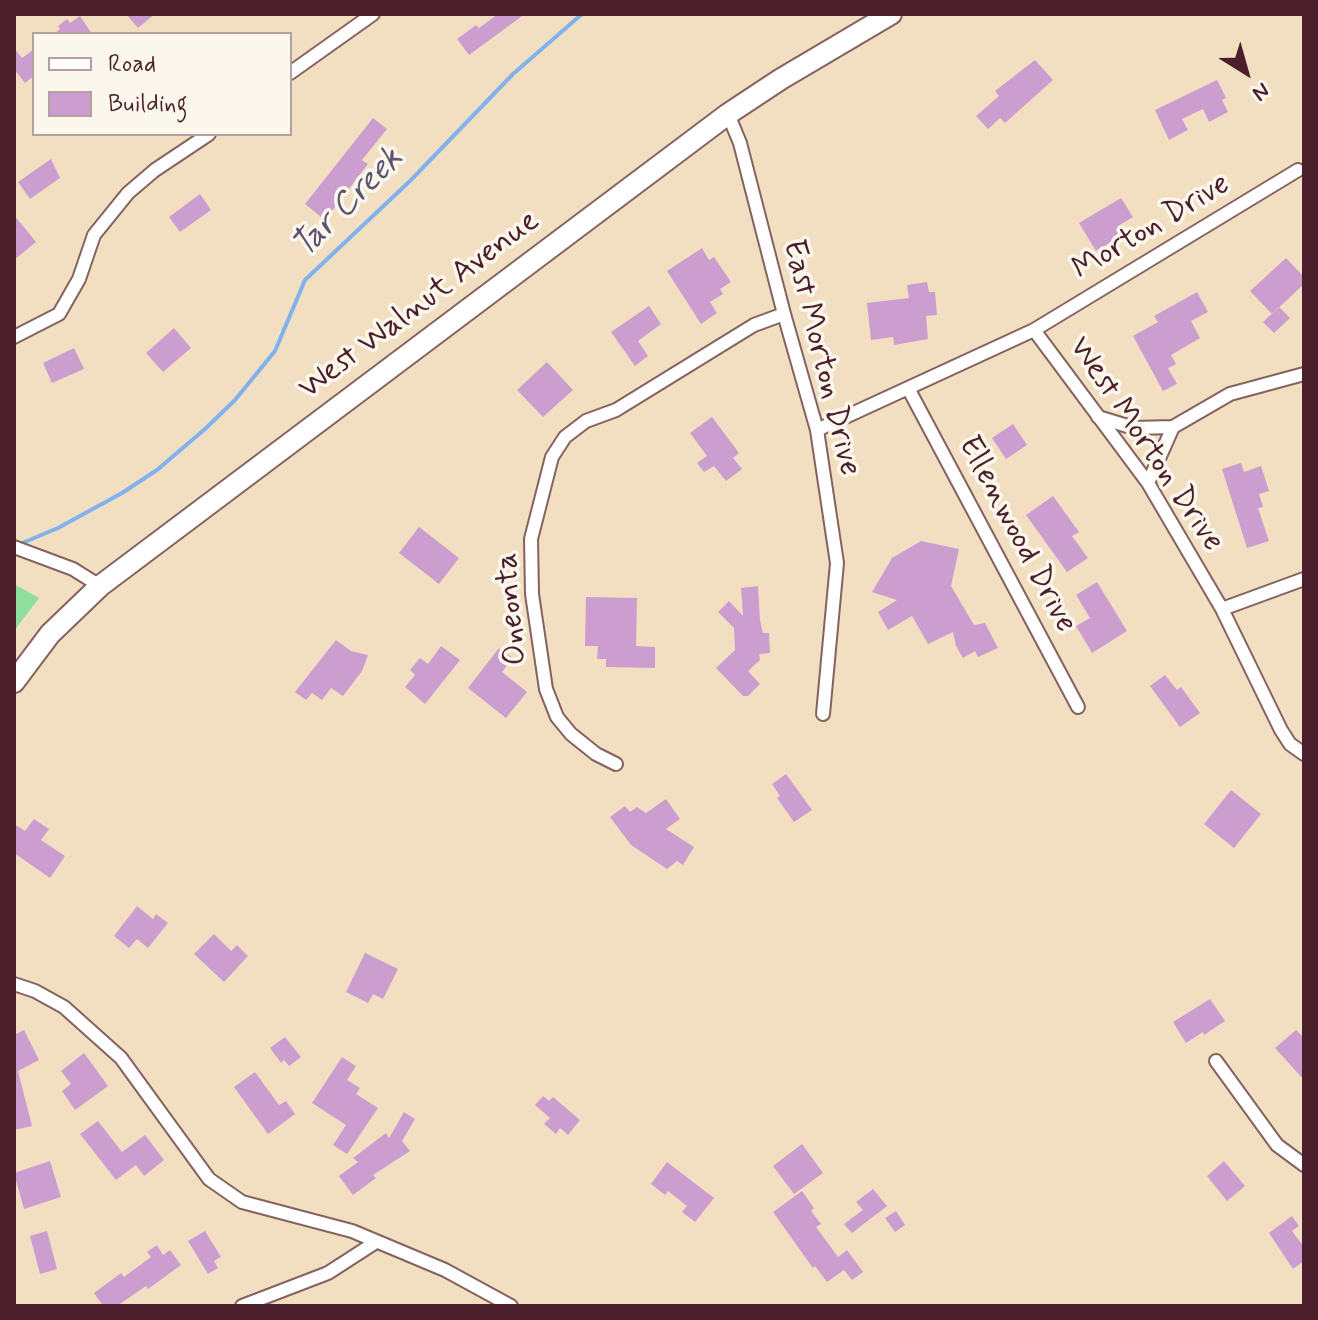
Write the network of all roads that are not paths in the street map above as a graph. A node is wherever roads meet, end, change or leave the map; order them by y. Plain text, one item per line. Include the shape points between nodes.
1 (373, 14) edge
2 (891, 14) edge
3 (292, 72) edge
4 (728, 114) junction
5 (206, 136) edge
6 (1298, 170) dead end
7 (784, 314) junction
8 (1034, 330) junction
9 (14, 337) edge
10 (1304, 374) edge
11 (908, 388) junction
12 (1098, 417) junction
13 (1173, 427) junction
14 (817, 430) junction
15 (1148, 483) junction
16 (14, 547) edge
17 (1304, 579) edge
18 (100, 586) junction
19 (1222, 609) junction
20 (14, 682) edge
21 (1078, 707) dead end
22 (823, 714) dead end
23 (1304, 754) edge
24 (616, 764) dead end
25 (14, 984) edge
26 (1216, 1061) dead end
27 (1304, 1165) edge
28 (376, 1242) junction
29 (242, 1306) edge
30 (511, 1306) edge

1 - 3 street
2 - 4 main road, West Walnut Avenue
4 - 7 street, East Morton Drive
4 - 18 main road, West Walnut Avenue
5 - 9 street via 128,193 94,235 79,279 59,314
6 - 8 street, Morton Drive
7 - 14 street, East Morton Drive
7 - 24 street, Oneonta via 754,325 616,410 586,421 565,437 552,457 531,539 532,594 546,689 571,734
8 - 11 street, West Morton Drive
8 - 12 street, West Morton Drive
10 - 13 street via 1230,394
11 - 14 street, West Morton Drive
11 - 21 street, Ellenwood Drive
12 - 13 street via 1134,428
12 - 15 street, West Morton Drive
13 - 15 street
14 - 22 street, East Morton Drive via 837,563
15 - 19 street, West Morton Drive
16 - 18 street via 73,569
17 - 19 street
18 - 20 main road, West Walnut Avenue via 50,634
19 - 23 street, West Morton Drive via 1281,730
25 - 28 street via 64,1007 121,1058 209,1179 242,1202
26 - 27 street via 1277,1145
28 - 29 street via 328,1273
28 - 30 street via 445,1270

